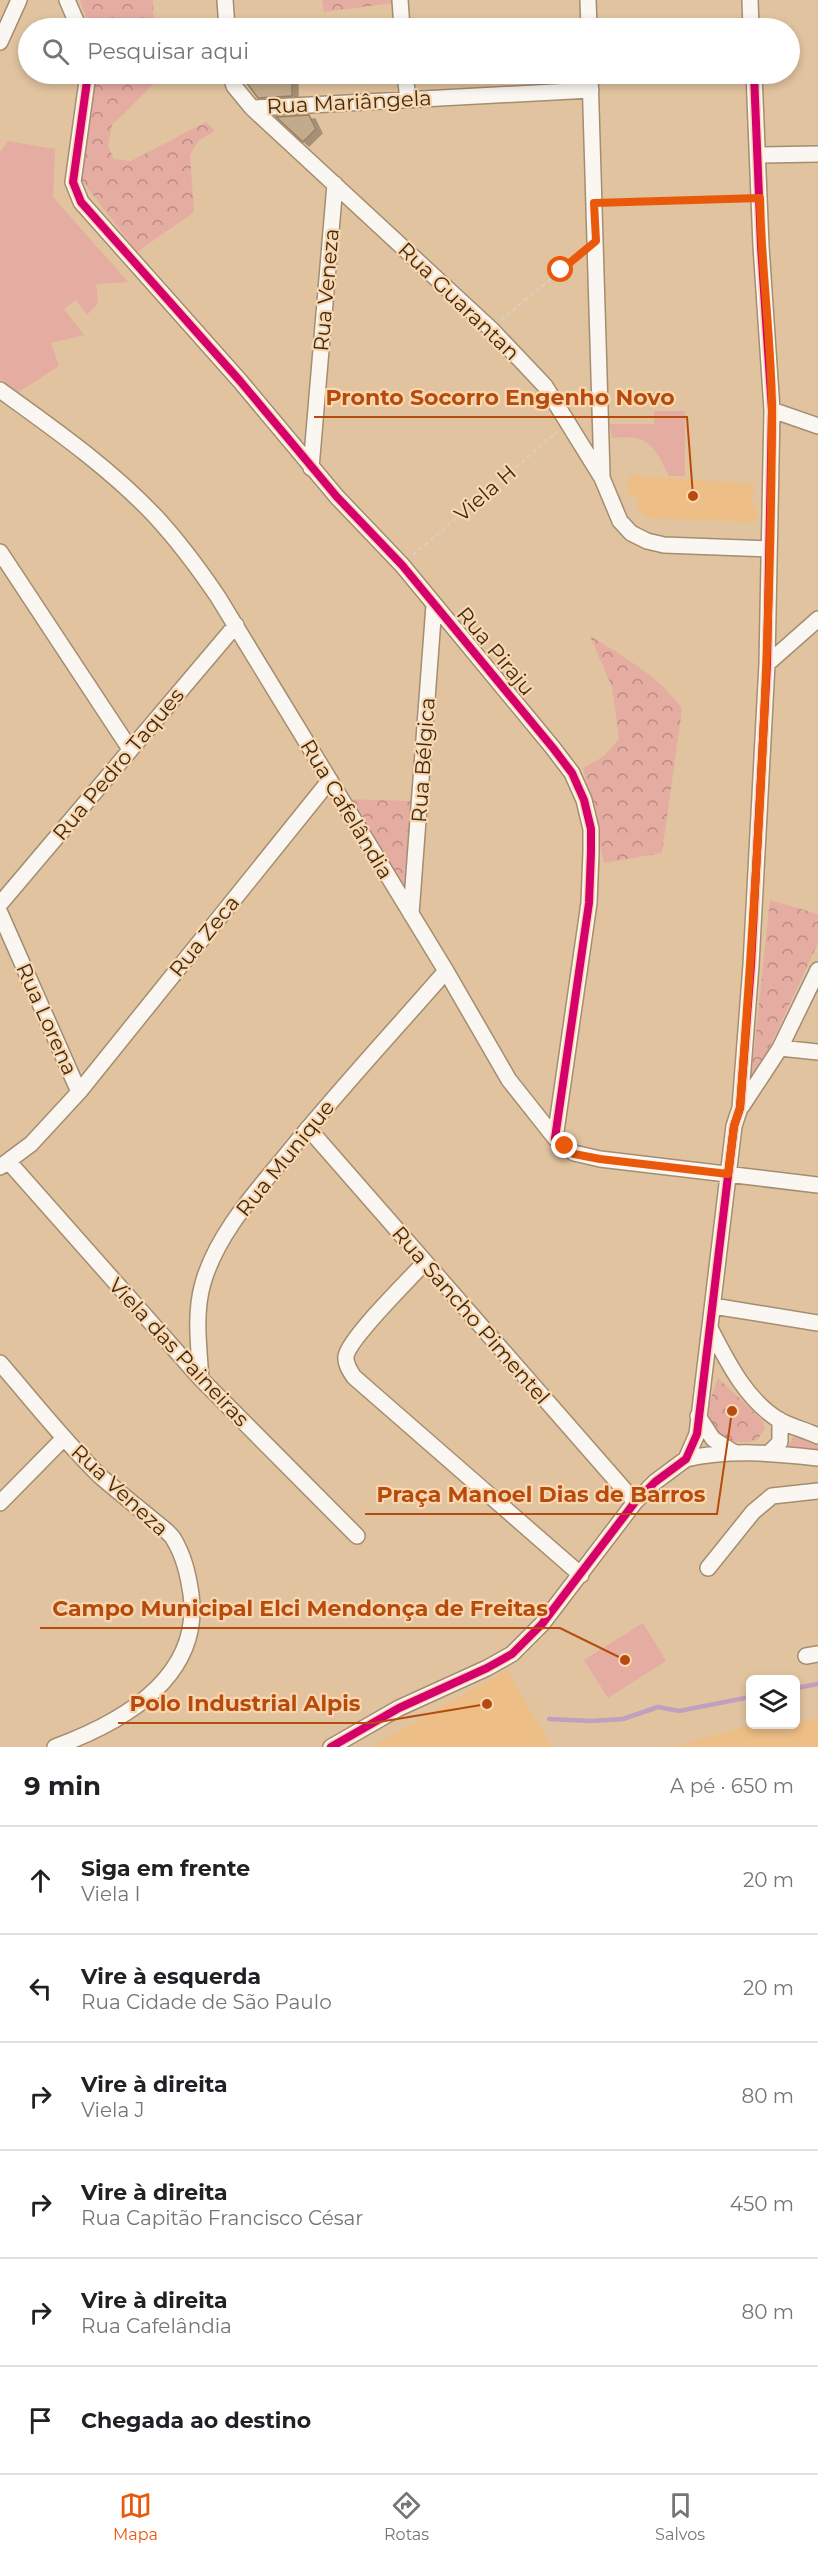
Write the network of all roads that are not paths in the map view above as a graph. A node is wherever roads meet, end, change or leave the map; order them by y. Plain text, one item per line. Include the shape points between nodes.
1 (19, 0) edge
2 (67, 0) edge
3 (225, 0) edge
4 (400, 0) edge
5 (588, 0) edge
6 (750, 0) edge
7 (75, 18) edge
8 (226, 18) edge
9 (401, 18) edge
10 (589, 18) edge
11 (751, 18) edge
12 (0, 42) edge
13 (87, 84) edge
14 (233, 84) edge
15 (406, 84) edge
16 (591, 84) edge
17 (754, 84) edge
18 (591, 90) junction
19 (408, 99) junction
20 (252, 108) junction
21 (818, 154) edge
22 (758, 155) junction
23 (335, 184) junction
24 (0, 390) edge
25 (772, 410) junction
26 (818, 426) edge
27 (311, 468) junction
28 (602, 478) junction
29 (769, 549) junction
30 (0, 552) edge
31 (434, 605) junction
32 (818, 619) edge
33 (236, 625) junction
34 (767, 664) junction
35 (130, 749) junction
36 (330, 780) junction
37 (0, 904) edge
38 (0, 913) edge
39 (411, 914) junction
40 (818, 970) edge
41 (446, 971) junction
42 (780, 1048) junction
43 (818, 1052) edge
44 (79, 1092) junction
45 (740, 1108) junction
46 (308, 1128) junction
47 (555, 1138) junction
48 (4, 1164) edge
49 (728, 1174) junction
50 (818, 1185) edge
51 (425, 1262) junction
52 (713, 1306) junction
53 (818, 1323) edge
54 (710, 1328) junction
55 (0, 1363) edge
56 (201, 1379) junction
57 (698, 1416) junction
58 (780, 1420) junction
59 (818, 1436) edge
60 (64, 1438) junction
61 (770, 1452) junction
62 (736, 1454) junction
63 (818, 1458) edge
64 (686, 1460) junction
65 (818, 1491) edge
66 (635, 1502) junction
67 (0, 1503) edge
68 (357, 1536) dead end
69 (708, 1568) dead end
70 (581, 1575) junction
71 (55, 1747) edge
72 (331, 1747) edge

1 - 12 street
2 - 7 street
3 - 8 street
4 - 9 street
5 - 10 street
6 - 11 street
13 - 27 street, Rua Piraju via 75,192 88,212 240,381
14 - 20 street, Rua Guarantan
15 - 19 street
16 - 18 street
17 - 22 street
18 - 19 street, Rua Mariângela
18 - 28 street
19 - 20 street, Rua Mariângela
20 - 23 street, Rua Guarantan
21 - 22 street
22 - 25 street
23 - 27 street, Rua Veneza
23 - 28 street, Rua Guarantan via 491,329 545,386
24 - 33 street, Rua Cafelândia via 128,489 189,555
25 - 26 street
25 - 29 street
27 - 31 street, Rua Piraju
28 - 29 street, Rua Guarantan via 620,521 631,533 647,541
29 - 34 street
30 - 35 street
31 - 39 street, Rua Bélgica
31 - 47 street, Rua Piraju via 572,773 591,829 590,903
32 - 34 street
33 - 35 street, Rua Pedro Taques
33 - 36 street, Rua Cafelândia
34 - 45 street
35 - 37 street, Rua Pedro Taques
36 - 39 street, Rua Cafelândia
36 - 44 street, Rua Zeca
38 - 44 street, Rua Lorena
39 - 41 street, Rua Cafelândia
40 - 42 street
41 - 46 street, Rua Munique
41 - 47 street, Rua Cafelândia via 509,1080
42 - 43 street
42 - 45 street
44 - 48 street, Rua Zeca via 48,1128
45 - 49 street
46 - 51 street, Rua Sancho Pimentel
46 - 56 street, Rua Munique via 255,1192 207,1269 199,1307
47 - 49 street, Rua Cafelândia via 574,1154
48 - 56 street, Viela das Paineiras
49 - 50 street, Rua Cafelândia
49 - 52 street
51 - 66 street, Rua Sancho Pimentel
51 - 70 street via 354,1341 346,1359 348,1368
52 - 53 street
52 - 54 street
54 - 57 street
54 - 58 street via 746,1388
55 - 60 street, Rua Veneza
56 - 68 street, Viela das Paineiras
57 - 62 street via 713,1439
57 - 64 street via 697,1434
58 - 59 street
58 - 61 street via 780,1442
60 - 67 street
60 - 71 street, Rua Veneza via 101,1476 171,1535 183,1556 193,1608 185,1650 152,1693 98,1730
61 - 62 street
61 - 63 street
62 - 64 street via 709,1454
64 - 66 street
65 - 69 street via 772,1496 753,1512
66 - 70 street
70 - 72 street via 512,1654 399,1708

